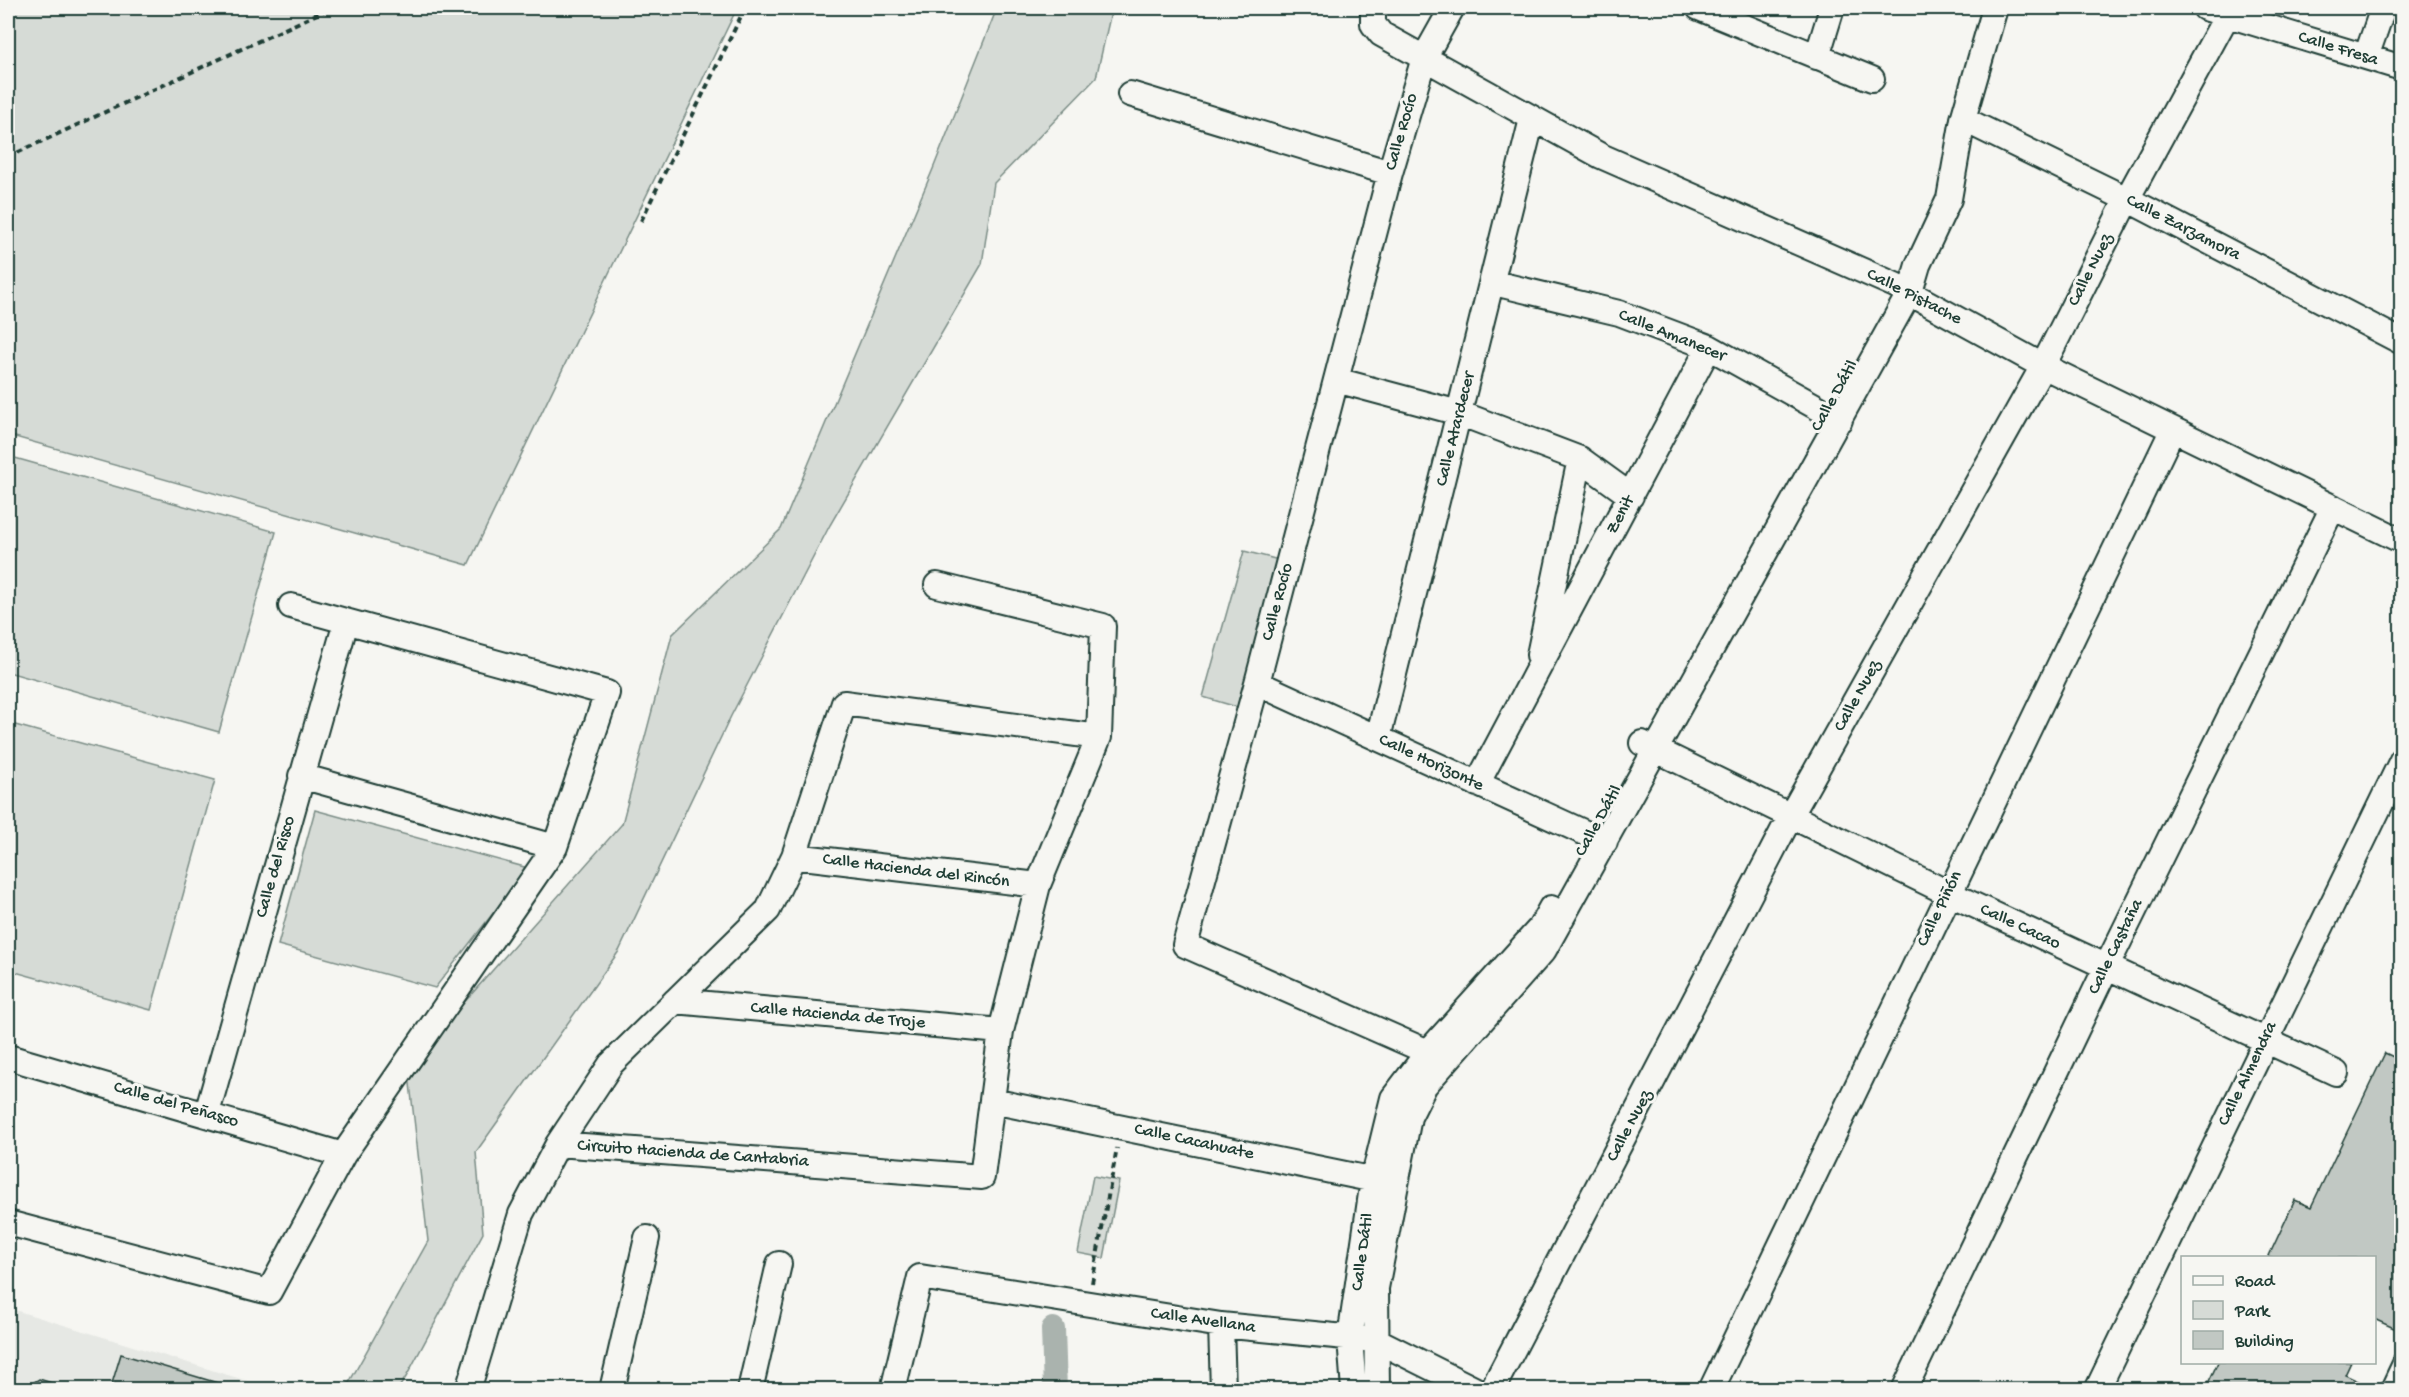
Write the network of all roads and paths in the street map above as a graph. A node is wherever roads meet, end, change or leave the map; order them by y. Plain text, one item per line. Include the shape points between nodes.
1 (330, 8) edge
2 (745, 8) edge
3 (1373, 8) edge
4 (1452, 8) edge
5 (1699, 8) edge
6 (1832, 8) edge
7 (1995, 8) edge
8 (2205, 8) edge
9 (2383, 8) edge
10 (2229, 12) edge
11 (1817, 57) junction
12 (2366, 57) junction
13 (1424, 58) junction
14 (2402, 68) edge
15 (1872, 79) dead end
16 (1130, 94) dead end
17 (1963, 118) junction
18 (1532, 119) junction
19 (8, 158) edge
20 (1390, 173) junction
21 (2127, 199) junction
22 (641, 221) dead end
23 (1494, 283) junction
24 (1902, 288) junction
25 (2402, 342) edge
26 (1709, 347) junction
27 (2043, 366) junction
28 (1336, 380) junction
29 (1459, 413) junction
30 (1833, 416) junction
31 (2172, 431) junction
32 (1580, 459) junction
33 (1630, 496) junction
34 (2332, 507) junction
35 (2402, 541) edge
36 (937, 585) dead end
37 (291, 606) dead end
38 (346, 622) junction
39 (1257, 683) junction
40 (1533, 684) junction
41 (1099, 737) junction
42 (1378, 738) junction
43 (1649, 746) junction
44 (2402, 760) edge
45 (301, 776) junction
46 (1477, 784) junction
47 (1791, 815) junction
48 (1598, 839) junction
49 (555, 847) junction
50 (794, 856) junction
51 (1038, 885) junction
52 (1948, 892) junction
53 (2106, 968) junction
54 (675, 1001) junction
55 (1001, 1031) junction
56 (2264, 1041) junction
57 (1428, 1052) junction
58 (8, 1057) edge
59 (2336, 1073) dead end
60 (992, 1101) junction
61 (207, 1113) junction
62 (1121, 1127) junction
63 (558, 1144) junction
64 (343, 1155) junction
65 (1384, 1182) junction
66 (8, 1223) edge
67 (647, 1238) dead end
68 (779, 1264) dead end
69 (1088, 1304) junction
70 (1221, 1325) junction
71 (1350, 1338) junction
72 (1376, 1340) junction
73 (2402, 1356) edge
74 (468, 1389) edge
75 (612, 1389) edge
76 (750, 1389) edge
77 (893, 1389) edge
78 (1224, 1389) edge
79 (1354, 1389) edge
80 (1377, 1389) edge
81 (1476, 1389) edge
82 (1492, 1389) edge
83 (1711, 1389) edge
84 (1904, 1389) edge
85 (2097, 1389) edge
86 (2386, 1389) edge

1 - 19 path
2 - 22 path
3 - 13 street, Calle Pistache via 1373,24 1381,34
4 - 13 street, Calle Rocío
5 - 11 street
6 - 11 street
7 - 17 street, Calle Dátil
8 - 10 street, Calle Fresa
9 - 12 street
10 - 12 street, Calle Fresa
10 - 21 street, Calle Nuez
11 - 15 street
12 - 14 street, Calle Fresa
13 - 18 street, Calle Pistache
13 - 20 street, Calle Rocío
16 - 20 street
17 - 21 street, Calle Zarzamora
17 - 24 street, Calle Dátil via 1949,199 1918,265
18 - 23 street, Calle Atardecer
18 - 24 street, Calle Pistache via 1601,156
20 - 28 street, Calle Rocío
21 - 25 street, Calle Zarzamora
21 - 27 street, Calle Nuez
23 - 26 street, Calle Amanecer via 1619,313
23 - 29 street, Calle Atardecer
24 - 27 street, Calle Pistache
24 - 30 street, Calle Dátil
26 - 30 street, Calle Amanecer
26 - 33 street, Zenit
27 - 31 street, Calle Pistache
27 - 47 street, Calle Nuez
28 - 29 street
28 - 39 street, Calle Rocío
29 - 32 street
29 - 42 street, Calle Atardecer
30 - 43 street, Calle Dátil
31 - 34 street, Calle Pistache
31 - 52 street, Calle Piñón
32 - 33 street
32 - 40 street, Zenit
33 - 40 street, Zenit
34 - 35 street, Calle Pistache
34 - 53 street, Calle Castaña
36 - 41 street, Circuito Hacienda de Cantabria via 1103,626
37 - 38 street
38 - 45 street, Calle del Risco
38 - 49 street via 607,693
39 - 42 street, Calle Horizonte
39 - 57 street, Calle Rocío via 1185,945
40 - 46 street, Zenit
41 - 50 street, Circuito Hacienda de Cantabria via 844,703
41 - 51 street, Circuito Hacienda de Cantabria
42 - 46 street, Calle Horizonte
43 - 47 street, Calle Cacao
43 - 48 street, Calle Dátil
44 - 56 street, Calle Almendra
45 - 49 street
45 - 61 street, Calle del Risco
46 - 48 street, Calle Horizonte
47 - 52 street, Calle Cacao
47 - 82 street, Calle Nuez
48 - 57 street, Calle Dátil via 1540,927
48 - 65 street, Calle Dátil via 1544,950 1425,1085 1408,1117
49 - 64 street
50 - 51 street, Calle Hacienda del Rincón
50 - 54 street, Circuito Hacienda de Cantabria via 768,910
51 - 55 street, Circuito Hacienda de Cantabria
52 - 53 street, Calle Cacao
52 - 83 street, Calle Piñón
53 - 56 street, Calle Cacao
53 - 84 street, Calle Castaña
54 - 55 street, Calle Hacienda de Troje
54 - 63 street, Circuito Hacienda de Cantabria via 611,1064
55 - 60 street, Circuito Hacienda de Cantabria
56 - 59 street, Calle Cacao
56 - 85 street, Calle Almendra
57 - 65 street, Calle Dátil via 1393,1098
58 - 61 street, Calle del Peñasco
60 - 62 street, Calle Cacahuate
60 - 63 street, Circuito Hacienda de Cantabria via 982,1177
61 - 64 street, Calle del Peñasco
62 - 65 street, Calle Cacahuate
62 - 69 path
63 - 74 street via 521,1214
64 - 66 street via 269,1292
65 - 71 street, Calle Dátil
65 - 72 street, Calle Dátil
67 - 75 street
68 - 76 street
69 - 70 street, Calle Avellana
69 - 77 street, Calle Avellana via 920,1277
70 - 71 street, Calle Avellana
70 - 78 street
71 - 72 street, Calle Avellana
71 - 79 street, Calle Dátil
72 - 80 street, Calle Dátil
72 - 81 street, Calle Avellana
73 - 86 lane

